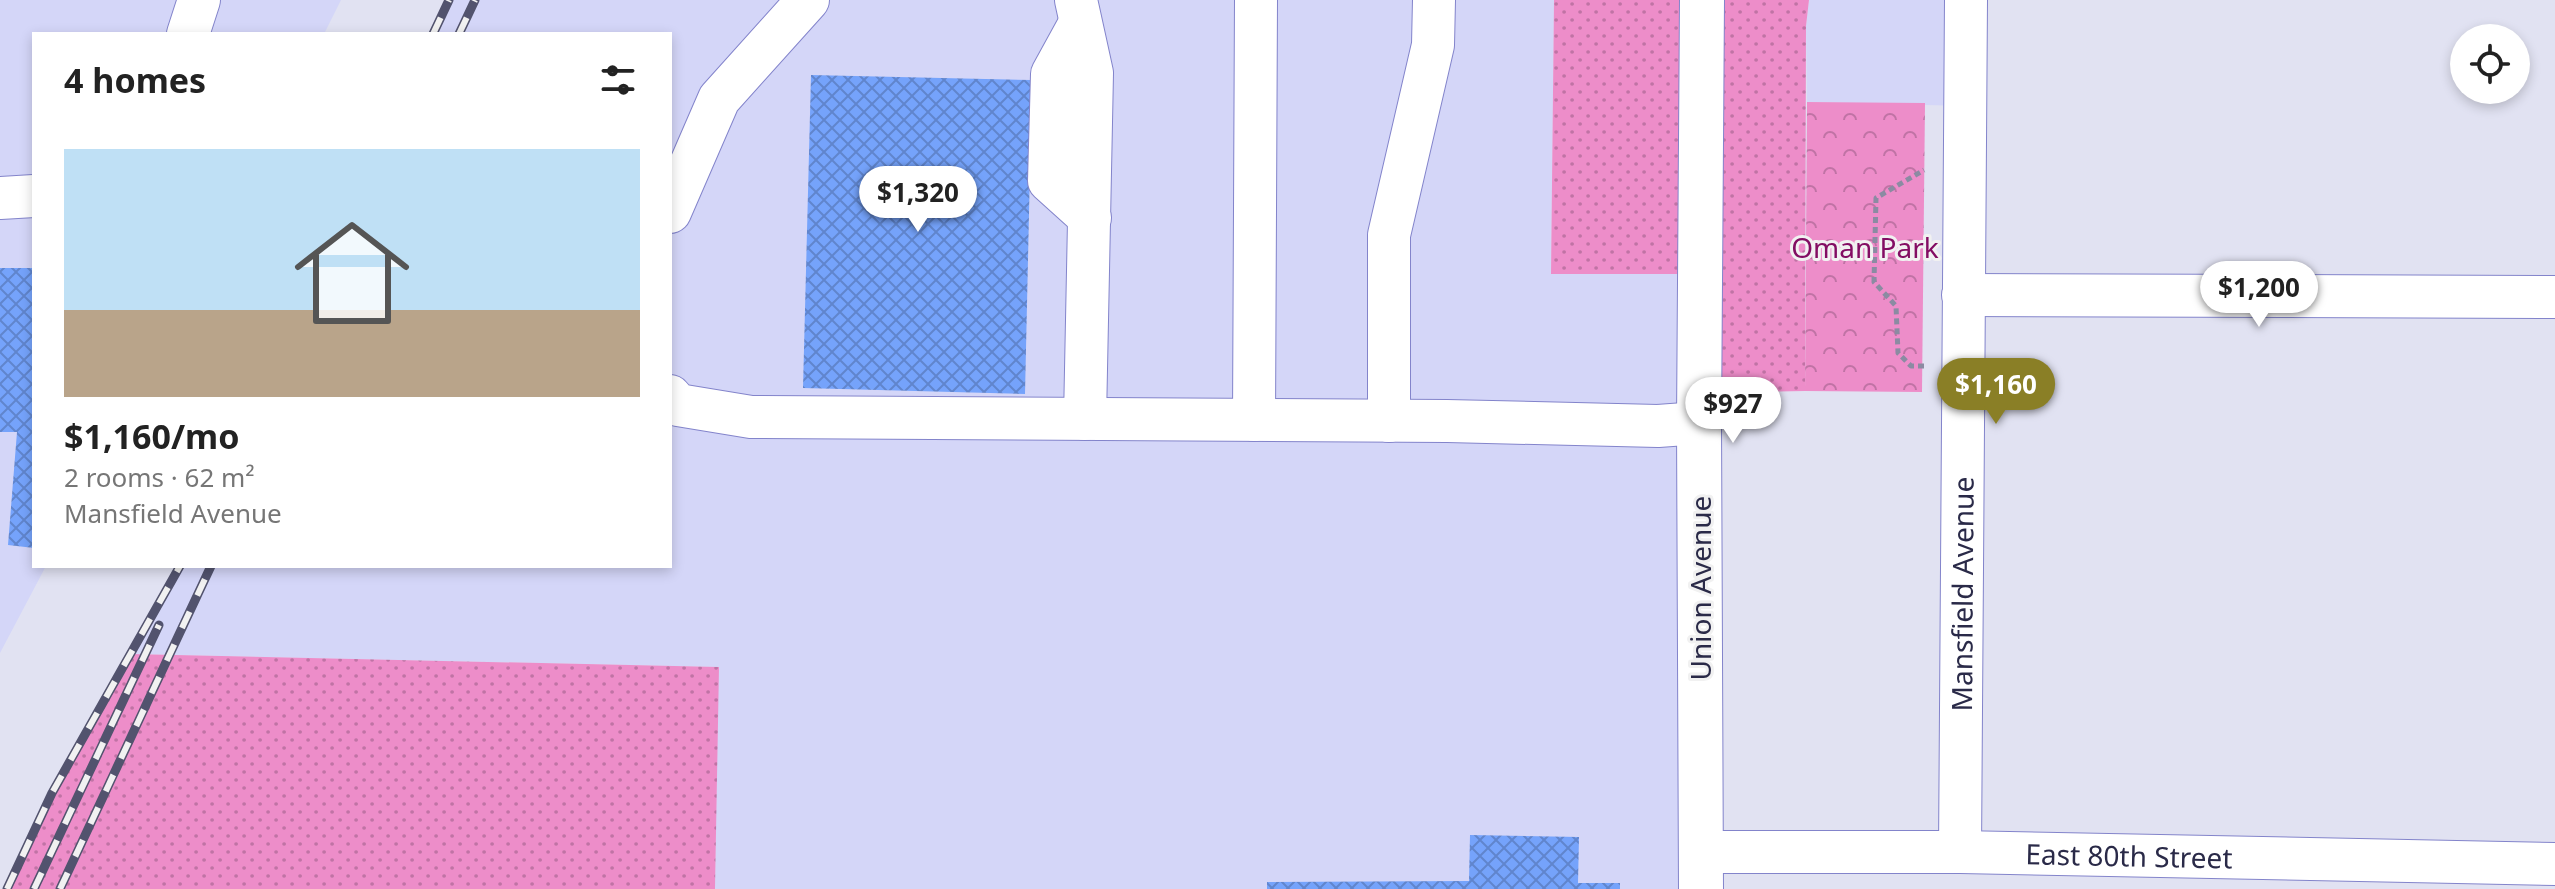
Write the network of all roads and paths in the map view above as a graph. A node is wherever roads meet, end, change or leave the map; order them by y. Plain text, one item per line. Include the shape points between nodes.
1 (199, 0) edge
2 (808, 0) edge
3 (1256, 0) edge
4 (1434, 0) edge
5 (1702, 0) edge
6 (1966, 0) edge
7 (1078, 12) edge
8 (189, 32) edge
9 (1934, 164) dead end
10 (32, 196) edge
11 (0, 198) edge
12 (672, 207) edge
13 (1963, 295) junction
14 (2555, 297) edge
15 (1933, 367) dead end
16 (672, 398) edge
17 (1085, 419) junction
18 (1254, 420) junction
19 (1389, 421) junction
20 (1699, 423) junction
21 (1960, 852) junction
22 (2555, 864) edge
23 (1701, 870) edge

1 - 8 street
2 - 12 street via 719,99
3 - 18 street
4 - 19 street via 1433,45 1389,235
5 - 20 main road, Union Avenue
6 - 13 street, Mansfield Avenue
7 - 17 street via 1092,73
9 - 15 path via 1876,198 1874,282 1896,306 1898,353 1911,366
10 - 11 street
13 - 14 street
13 - 21 street, Mansfield Avenue
16 - 17 street via 678,405 751,417
17 - 18 street
18 - 19 street
19 - 20 street
20 - 23 main road, Union Avenue
21 - 22 street, East 80th Street
21 - 23 street, East 80th Street

